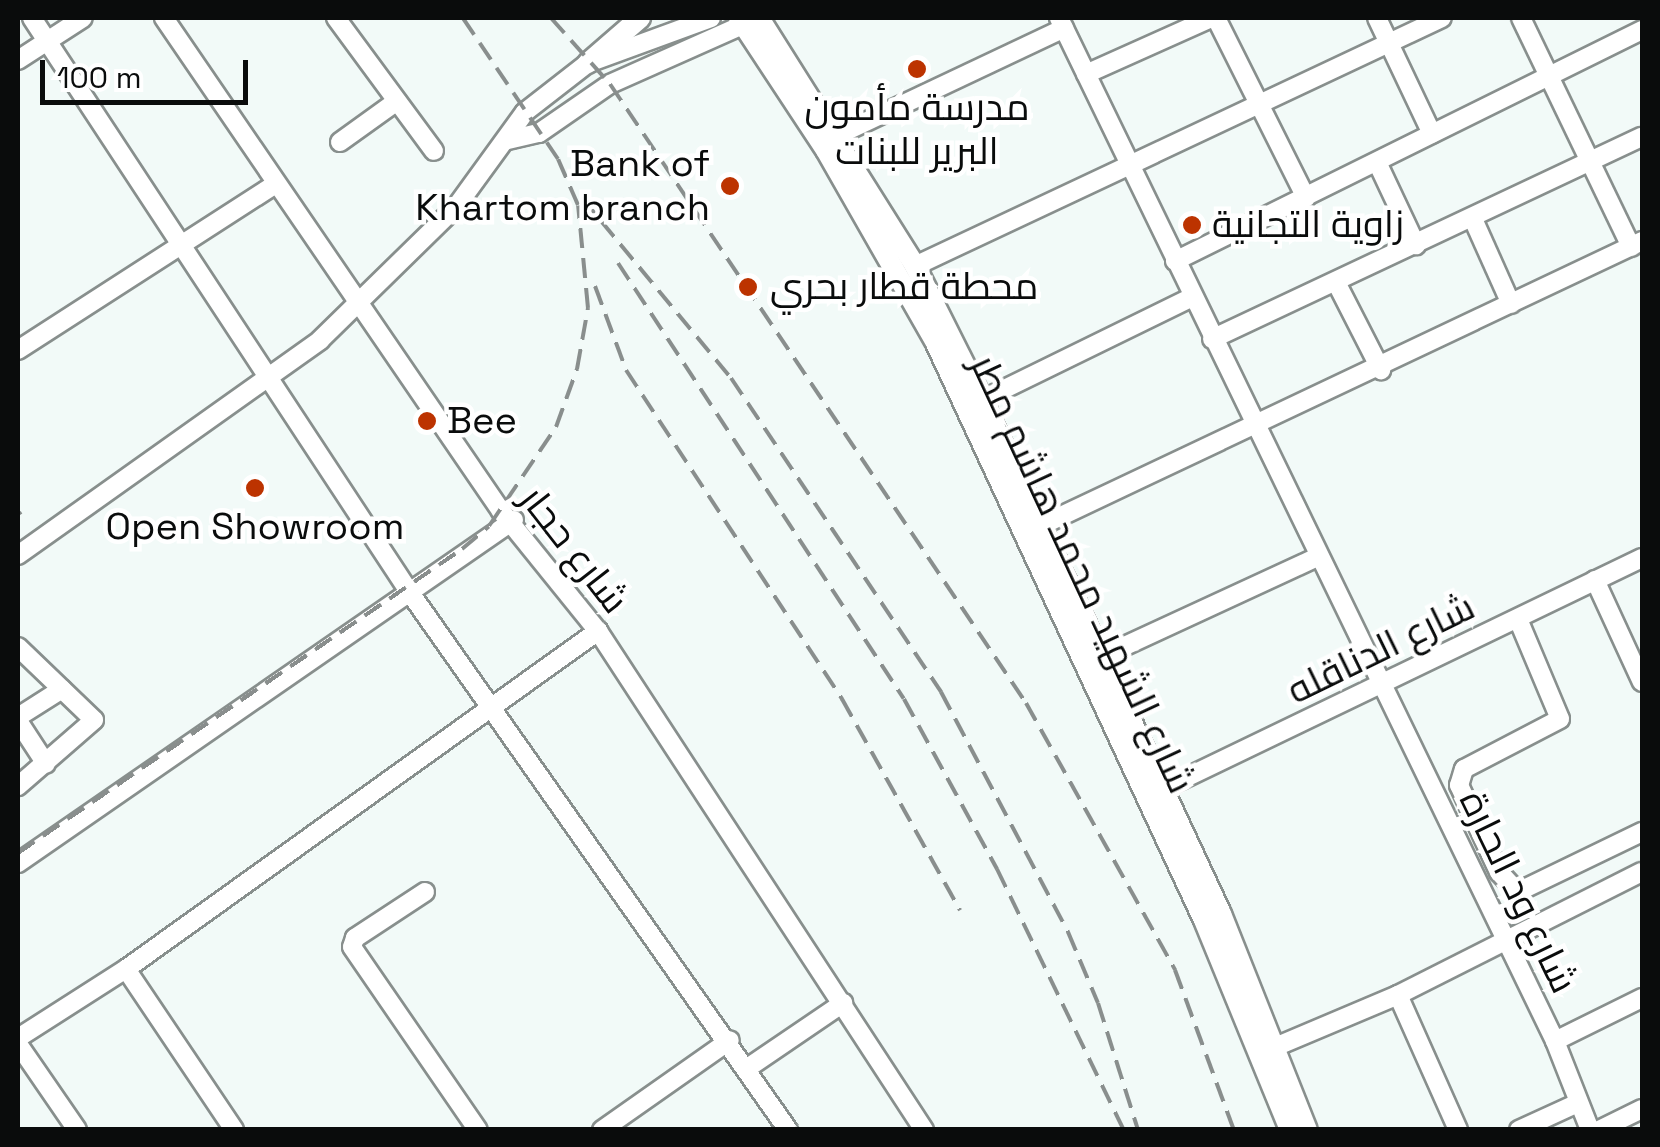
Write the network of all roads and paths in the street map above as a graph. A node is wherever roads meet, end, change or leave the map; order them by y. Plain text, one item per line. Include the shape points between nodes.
1 (32, 18) edge
2 (83, 18) edge
3 (164, 18) edge
4 (336, 18) edge
5 (640, 18) edge
6 (711, 18) edge
7 (1213, 18) edge
8 (1378, 18) edge
9 (1442, 18) edge
10 (1521, 18) edge
11 (750, 19) edge
12 (1061, 23) edge
13 (1642, 30) edge
14 (50, 39) junction
15 (1389, 43) junction
16 (18, 60) edge
17 (588, 62) junction
18 (1086, 74) junction
19 (1548, 78) junction
20 (397, 101) junction
21 (1258, 104) junction
22 (1432, 134) junction
23 (838, 135) junction
24 (1642, 138) edge
25 (508, 140) junction
26 (340, 142) dead end
27 (434, 151) dead end
28 (1377, 162) junction
29 (1590, 163) junction
30 (1129, 164) junction
31 (276, 184) junction
32 (1306, 198) junction
33 (1473, 219) junction
34 (180, 242) junction
35 (1637, 244) edge
36 (1416, 245) junction
37 (1175, 261) junction
38 (915, 266) junction
39 (1337, 284) junction
40 (1192, 297) junction
41 (1512, 304) junction
42 (359, 306) junction
43 (1212, 338) junction
44 (18, 350) edge
45 (1380, 370) junction
46 (270, 379) junction
47 (982, 400) junction
48 (1255, 428) junction
49 (514, 520) junction
50 (1040, 526) junction
51 (18, 555) edge
52 (1317, 557) junction
53 (1642, 558) edge
54 (1595, 580) junction
55 (413, 596) junction
56 (1518, 618) junction
57 (598, 631) junction
58 (18, 647) edge
59 (1100, 657) junction
60 (1642, 682) edge
61 (1382, 684) junction
62 (62, 689) junction
63 (494, 709) junction
64 (18, 719) edge
65 (46, 764) junction
66 (18, 786) edge
67 (1154, 793) junction
68 (1642, 832) edge
69 (18, 863) edge
70 (1642, 872) edge
71 (425, 892) dead end
72 (1503, 939) junction
73 (126, 969) junction
74 (1398, 995) junction
75 (1642, 998) edge
76 (843, 1002) junction
77 (730, 1040) junction
78 (1554, 1040) junction
79 (18, 1041) edge
80 (1275, 1047) junction
81 (749, 1067) junction
82 (1578, 1103) junction
83 (1642, 1109) edge
84 (78, 1130) edge
85 (234, 1130) edge
86 (478, 1130) edge
87 (602, 1130) edge
88 (788, 1130) edge
89 (924, 1130) edge
90 (1290, 1130) edge
91 (1307, 1130) edge
92 (1458, 1130) edge
93 (1519, 1130) edge
94 (1590, 1130) edge
95 (1599, 1130) edge

1 - 14 street
2 - 14 street
3 - 31 street, شارع حجار
4 - 20 street
5 - 17 main road
6 - 17 street
7 - 18 street
7 - 21 street
8 - 15 street
9 - 15 street
10 - 19 street
11 - 23 main road, شارع الشهيد محمد هاشم مطر
11 - 25 street via 610,84 539,133
11 - 67 main road, شارع الشهيد محمد هاشم مطر via 935,341
12 - 18 street, شارع ود الحارة
12 - 23 street
13 - 19 street
14 - 16 street
14 - 34 street
15 - 21 street
15 - 22 street
17 - 25 street via 525,112
18 - 30 street, شارع ود الحارة
19 - 22 street
19 - 29 street
20 - 26 street
20 - 27 street
21 - 30 street
21 - 32 street
22 - 28 street
23 - 38 main road, شارع الشهيد محمد هاشم مطر
24 - 29 street
25 - 42 street via 456,207
28 - 32 street
28 - 36 street
29 - 33 street
29 - 35 street
30 - 37 street, شارع ود الحارة
30 - 38 street
31 - 34 street
31 - 42 street, شارع حجار
32 - 37 street
33 - 36 street
33 - 41 street
34 - 44 street
34 - 46 street
35 - 41 street
36 - 39 street
37 - 40 street, شارع ود الحارة
38 - 47 main road, شارع الشهيد محمد هاشم مطر
39 - 43 street
39 - 45 street
40 - 43 street, شارع ود الحارة
40 - 47 street
41 - 45 street
42 - 46 street
42 - 49 street, شارع حجار via 500,511
43 - 48 street, شارع ود الحارة
45 - 48 street
46 - 51 street
46 - 55 street
47 - 50 main road, شارع الشهيد محمد هاشم مطر
48 - 50 street
48 - 52 street, شارع ود الحارة
49 - 55 street
49 - 57 street, شارع حجار
50 - 59 main road, شارع الشهيد محمد هاشم مطر
52 - 59 street
52 - 61 street, شارع ود الحارة
53 - 54 street, شارع الدناقله
54 - 56 street, شارع الدناقله
54 - 60 street
55 - 63 street
55 - 69 street
56 - 61 street, شارع الدناقله
56 - 68 street via 1560,719 1464,769 1459,785 1499,872 1513,888 1526,888
57 - 63 street
57 - 76 street, شارع حجار
58 - 62 street
59 - 67 main road, شارع الشهيد محمد هاشم مطر
61 - 67 street, شارع الدناقله
61 - 72 street, شارع ود الحارة
62 - 64 street
62 - 65 street via 94,720
63 - 73 street
63 - 77 street
64 - 65 street
65 - 66 street
67 - 80 main road, شارع الشهيد محمد هاشم مطر
67 - 90 main road, شارع الشهيد محمد هاشم مطر
70 - 72 street
71 - 86 street via 355,938 352,948
72 - 74 street
72 - 78 street, شارع ود الحارة
73 - 79 street
73 - 85 street
74 - 80 street
74 - 92 street
75 - 78 street
76 - 81 street
76 - 89 street, شارع حجار
77 - 81 street
77 - 87 street
78 - 82 street, شارع ود الحارة
79 - 84 street
80 - 91 main road, شارع الشهيد محمد هاشم مطر
81 - 88 street
82 - 93 street
82 - 94 street, شارع ود الحارة
83 - 95 street

